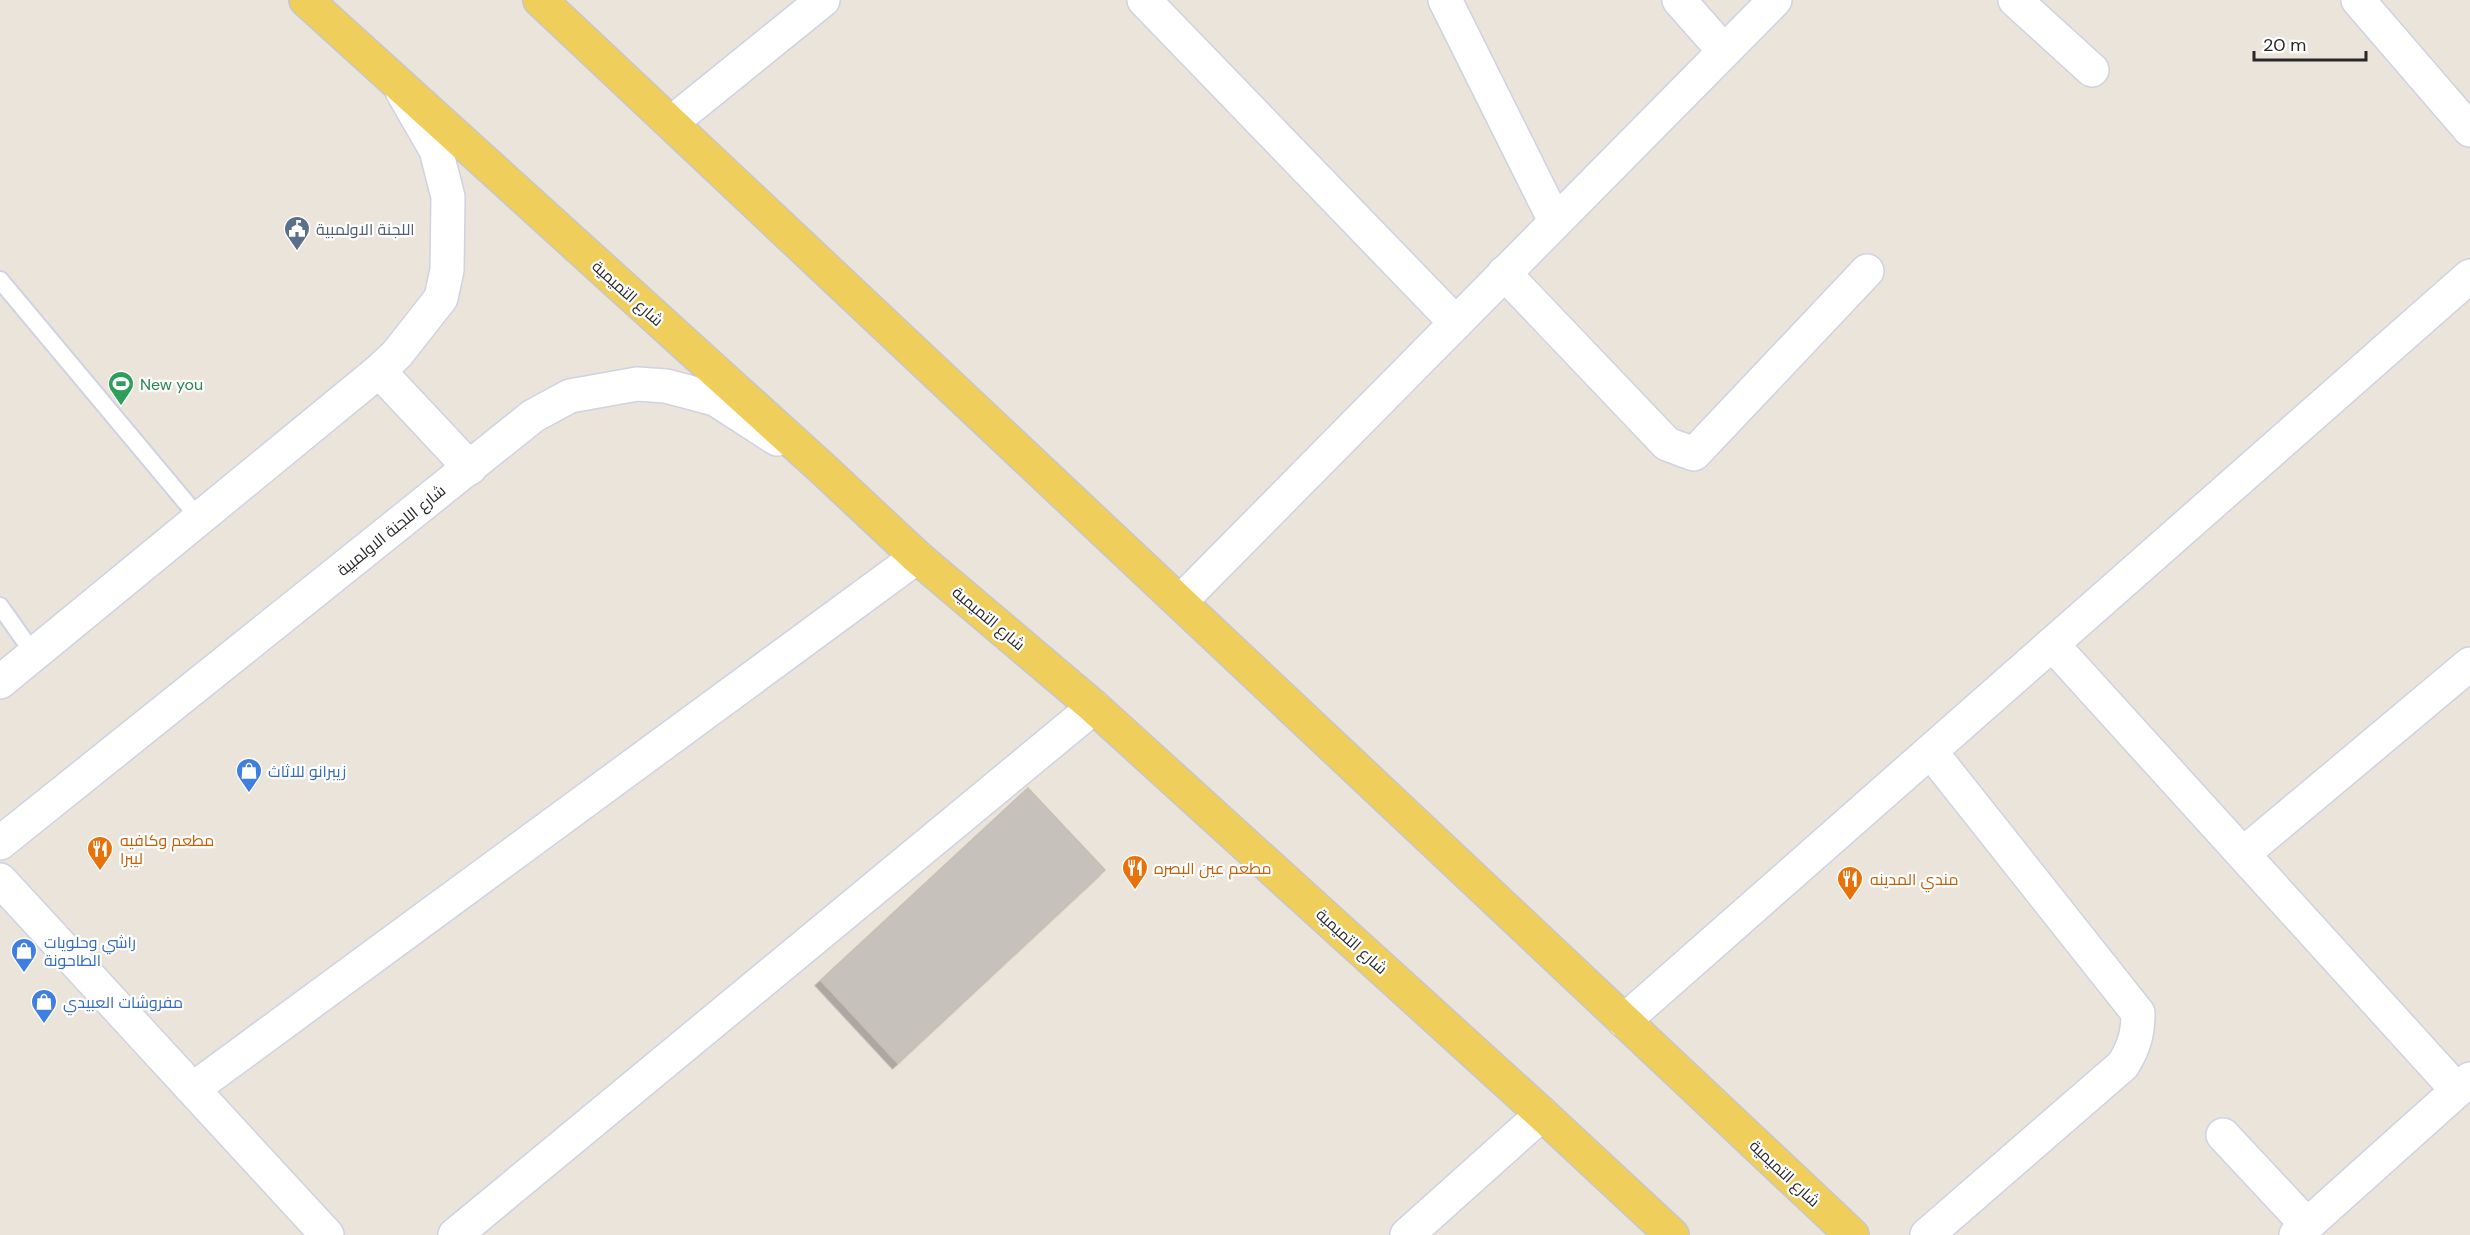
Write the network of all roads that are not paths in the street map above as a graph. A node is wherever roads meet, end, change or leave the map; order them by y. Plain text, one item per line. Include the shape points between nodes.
1 (306, 0) edge
2 (540, 0) edge
3 (823, 0) edge
4 (1144, 0) edge
5 (1445, 0) edge
6 (1679, 0) edge
7 (1775, 0) edge
8 (2015, 0) edge
9 (2358, 0) edge
10 (1724, 51) junction
11 (2092, 69) dead end
12 (400, 87) junction
13 (671, 123) junction
14 (2470, 130) edge
15 (1555, 221) junction
16 (1867, 271) dead end
17 (1504, 273) junction
18 (2470, 276) edge
19 (0, 280) edge
20 (1456, 323) junction
21 (379, 371) junction
22 (470, 468) junction
23 (823, 469) junction
24 (199, 518) junction
25 (917, 558) junction
26 (1180, 602) junction
27 (0, 606) edge
28 (2052, 644) junction
29 (34, 654) junction
30 (2470, 664) edge
31 (0, 682) edge
32 (1094, 707) junction
33 (1930, 752) junction
34 (0, 843) edge
35 (2243, 854) junction
36 (0, 880) edge
37 (1624, 1021) junction
38 (2464, 1085) edge
39 (193, 1089) junction
40 (1542, 1114) junction
41 (2223, 1135) dead end
42 (2301, 1230) edge
43 (327, 1235) edge
44 (455, 1235) edge
45 (1407, 1235) edge
46 (1672, 1235) edge
47 (1852, 1235) edge
48 (1927, 1235) edge

1 - 12 main road, شارع التميمية
2 - 13 main road, شارع التميمية
3 - 13 street
4 - 20 street
5 - 15 street
6 - 10 street
7 - 10 street
8 - 11 street
9 - 14 street
10 - 15 street
12 - 21 street via 436,150 448,197 447,270 441,298
12 - 23 main road, شارع التميمية
13 - 26 main road, شارع التميمية
15 - 17 street
16 - 17 street via 1694,454 1667,444
17 - 20 street
18 - 28 street
19 - 24 lane
20 - 26 street
21 - 22 street
21 - 24 street
22 - 23 street, شارع اللجنة الاولمبية via 533,416 570,396 637,384 666,386 715,399
22 - 34 street, شارع اللجنة الاولمبية
23 - 25 main road, شارع التميمية
24 - 29 street
25 - 32 main road, شارع التميمية
25 - 39 street
26 - 37 main road, شارع التميمية
27 - 29 lane
28 - 33 street
28 - 35 street
29 - 31 street
30 - 35 street
32 - 40 main road, شارع التميمية
32 - 44 street
33 - 37 street
33 - 48 street via 2138,1013 2138,1029 2122,1065
35 - 38 street
36 - 39 street
37 - 47 main road, شارع التميمية
38 - 42 street
39 - 43 street
40 - 45 street
40 - 46 main road, شارع التميمية
41 - 42 street

